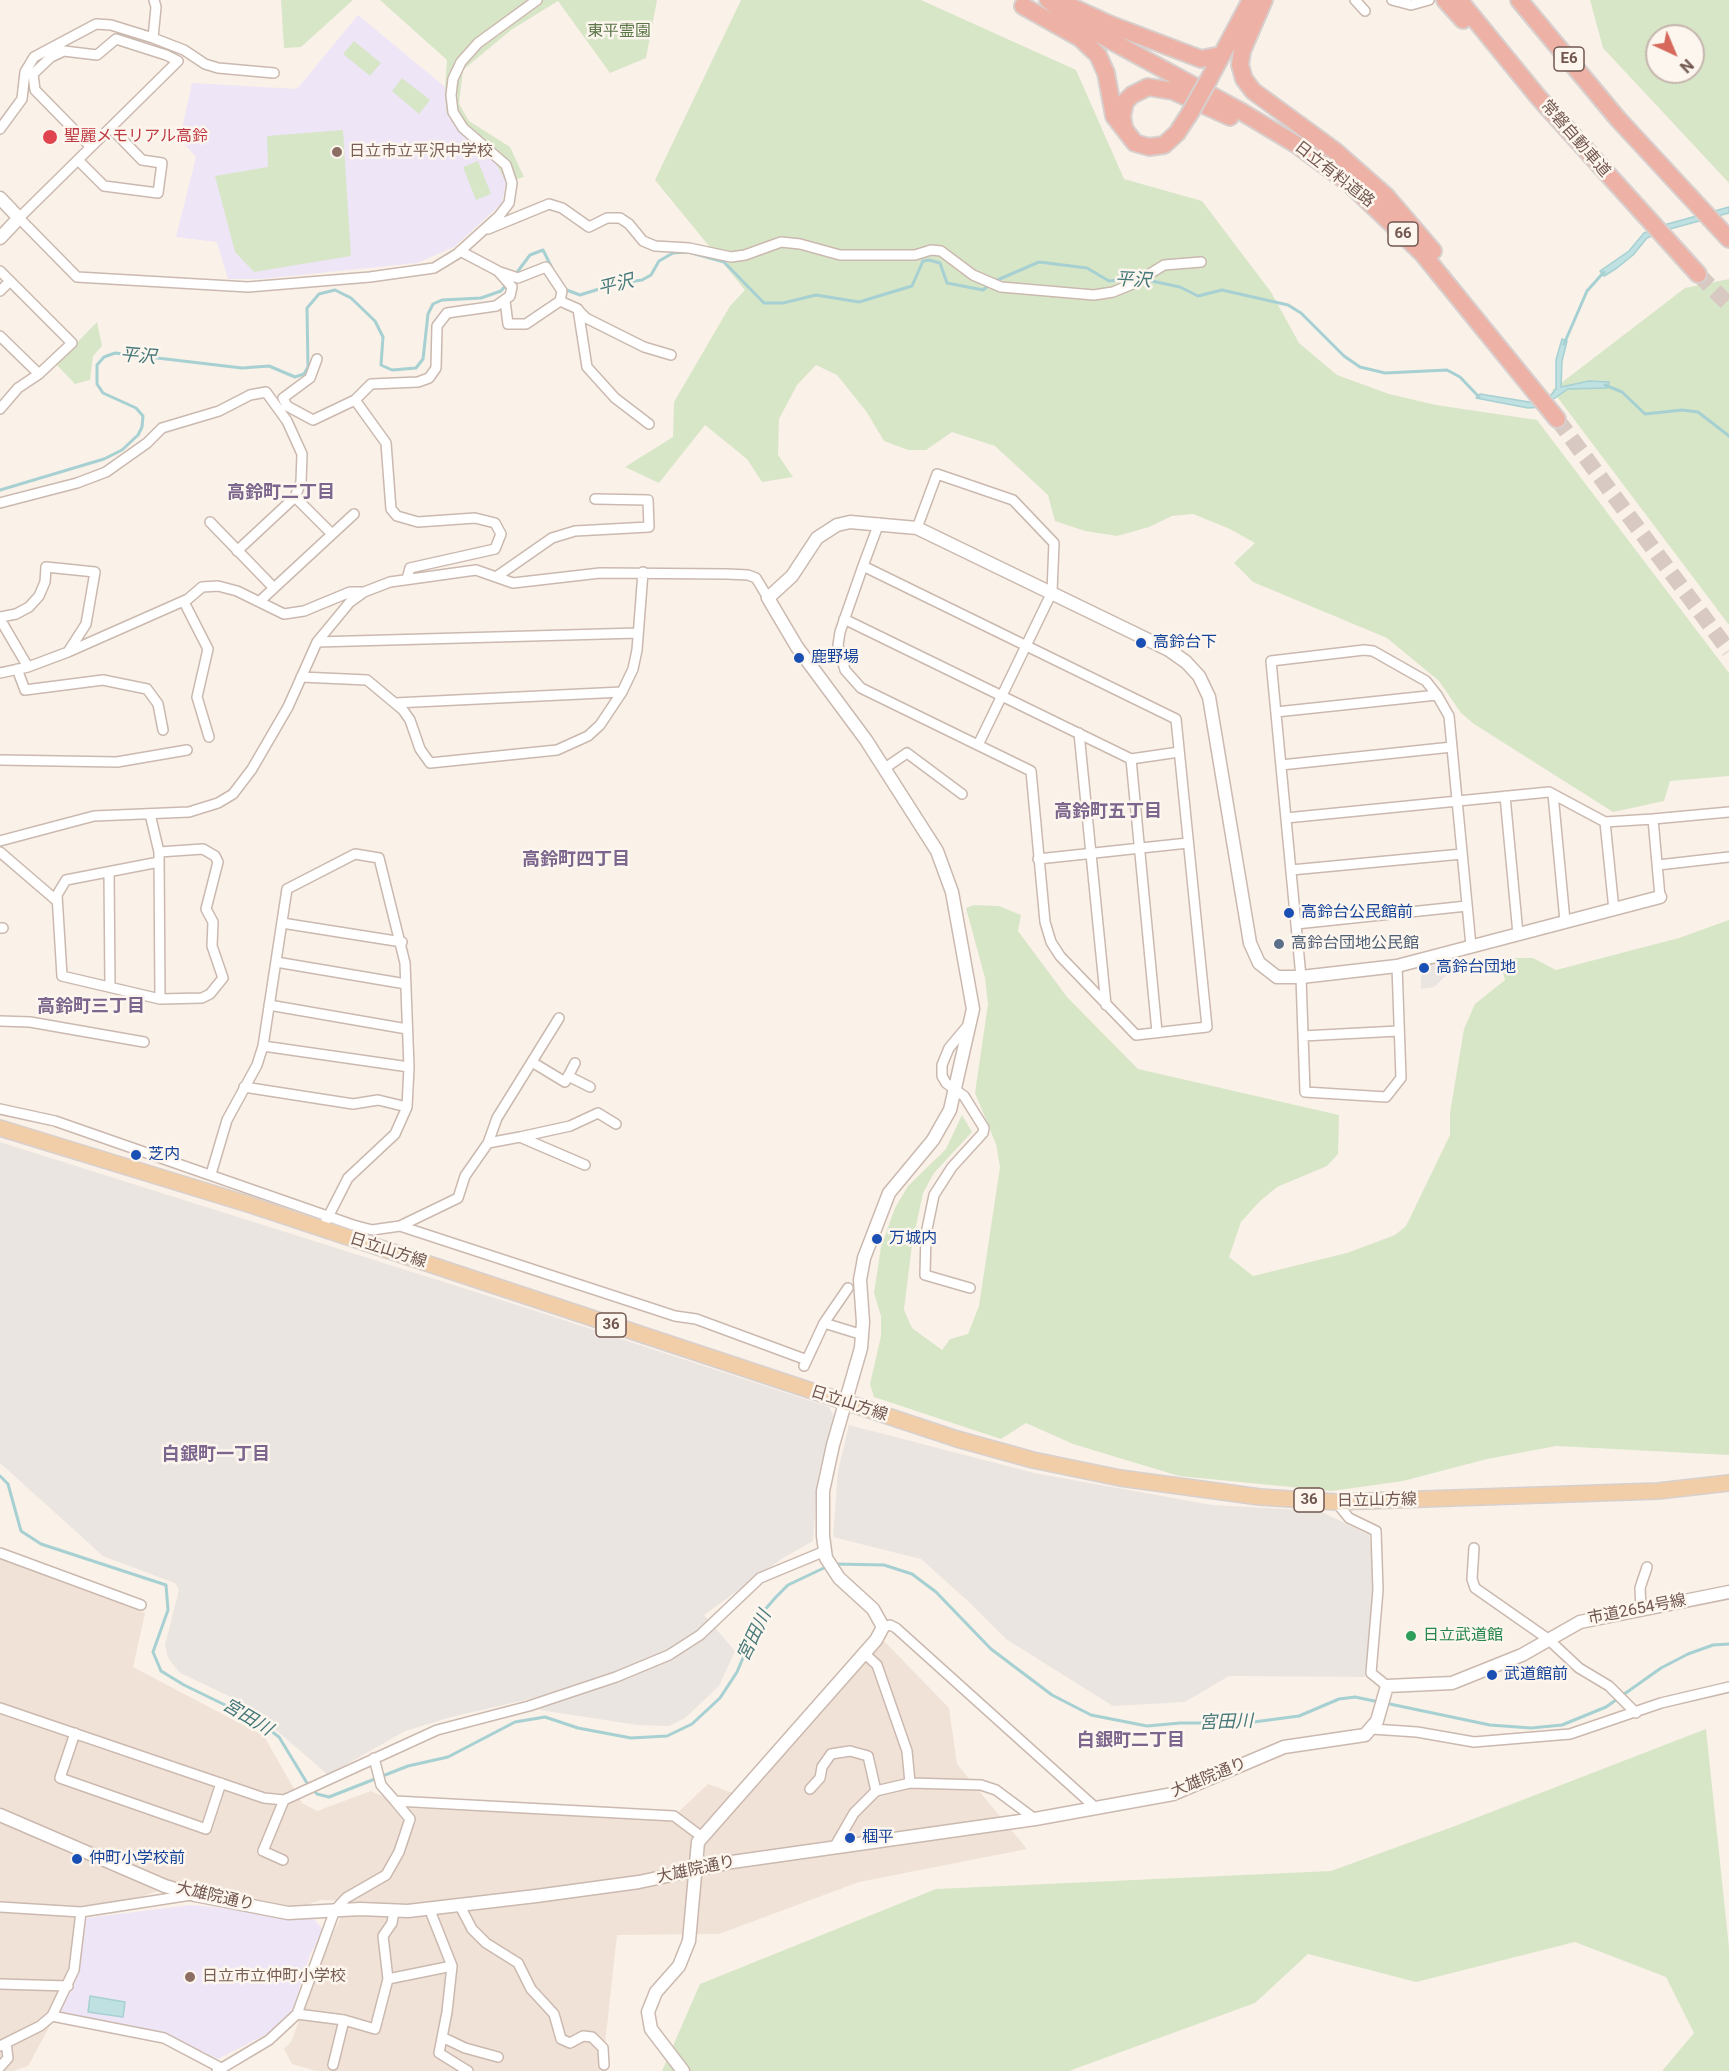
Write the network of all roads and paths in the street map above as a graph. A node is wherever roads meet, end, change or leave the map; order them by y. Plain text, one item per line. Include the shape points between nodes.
1 (154, 0) edge
2 (537, 0) edge
3 (1048, 0) edge
4 (1058, 0) edge
5 (1251, 0) edge
6 (1264, 0) edge
7 (1355, 0) edge
8 (1392, 0) edge
9 (1429, 0) edge
10 (1445, 0) edge
11 (1459, 0) edge
12 (1519, 0) edge
13 (1531, 0) edge
14 (1018, 3) edge
15 (1365, 11) dead end
16 (1080, 24) junction
17 (153, 38) junction
18 (1221, 55) junction
19 (274, 73) dead end
20 (1539, 98) junction
21 (1618, 119) junction
22 (111, 128) junction
23 (0, 129) edge
24 (1129, 137) junction
25 (1297, 145) junction
26 (91, 147) junction
27 (78, 160) junction
28 (0, 198) edge
29 (20, 218) junction
30 (486, 230) junction
31 (0, 238) edge
32 (1729, 239) edge
33 (460, 251) junction
34 (1201, 262) dead end
35 (1695, 270) tunnel mouth
36 (0, 271) edge
37 (511, 280) junction
38 (10, 281) junction
39 (0, 291) edge
40 (505, 301) junction
41 (560, 301) junction
42 (578, 309) junction
43 (0, 336) edge
44 (1492, 338) junction
45 (670, 355) dead end
46 (317, 359) dead end
47 (39, 374) junction
48 (354, 400) junction
49 (1, 406) edge
50 (1557, 419) tunnel mouth
51 (649, 424) dead end
52 (295, 496) junction
53 (595, 499) dead end
54 (0, 503) edge
55 (354, 514) dead end
56 (210, 522) dead end
57 (879, 523) junction
58 (917, 528) junction
59 (332, 534) junction
60 (237, 550) junction
61 (863, 566) junction
62 (643, 572) junction
63 (495, 577) junction
64 (406, 579) junction
65 (274, 588) junction
66 (364, 592) junction
67 (1052, 592) junction
68 (768, 598) junction
69 (260, 601) junction
70 (184, 602) junction
71 (0, 618) edge
72 (844, 619) junction
73 (638, 633) junction
74 (317, 642) junction
75 (1027, 645) junction
76 (68, 652) junction
77 (28, 667) junction
78 (17, 669) junction
79 (0, 673) edge
80 (301, 677) junction
81 (622, 692) junction
82 (1437, 695) junction
83 (1002, 696) junction
84 (395, 703) junction
85 (1276, 712) junction
86 (163, 730) dead end
87 (1079, 733) junction
88 (209, 737) dead end
89 (978, 745) junction
90 (1452, 747) junction
91 (187, 750) dead end
92 (1179, 753) junction
93 (1131, 759) junction
94 (0, 760) edge
95 (1281, 765) junction
96 (885, 768) junction
97 (963, 794) dead end
98 (1553, 794) junction
99 (1505, 796) junction
100 (1457, 800) junction
101 (1729, 812) edge
102 (150, 814) junction
103 (1286, 818) junction
104 (1653, 819) junction
105 (1605, 822) junction
106 (0, 841) edge
107 (1188, 843) junction
108 (1139, 848) junction
109 (0, 852) edge
110 (1090, 853) junction
111 (1462, 854) junction
112 (1729, 856) edge
113 (159, 857) junction
114 (1038, 859) junction
115 (1658, 865) junction
116 (1291, 870) junction
117 (109, 872) junction
118 (1660, 897) joint
119 (57, 902) junction
120 (1467, 906) junction
121 (1614, 910) junction
122 (1565, 921) junction
123 (282, 923) junction
124 (1296, 924) junction
125 (1518, 934) junction
126 (402, 942) junction
127 (1471, 946) junction
128 (276, 962) junction
129 (1397, 966) junction
130 (1301, 977) junction
131 (406, 984) junction
132 (110, 987) junction
133 (160, 999) junction
134 (269, 1005) junction
135 (1106, 1005) junction
136 (559, 1018) dead end
137 (0, 1021) edge
138 (970, 1023) junction
139 (407, 1029) junction
140 (1398, 1031) junction
141 (1157, 1032) junction
142 (1303, 1036) junction
143 (144, 1042) dead end
144 (263, 1046) junction
145 (532, 1062) junction
146 (575, 1063) dead end
147 (409, 1067) junction
148 (568, 1076) junction
149 (244, 1087) junction
150 (590, 1087) dead end
151 (955, 1089) junction
152 (407, 1107) junction
153 (0, 1109) edge
154 (616, 1124) dead end
155 (0, 1128) edge
156 (89, 1133) junction
157 (520, 1137) junction
158 (489, 1143) junction
159 (82, 1153) junction
160 (585, 1165) dead end
161 (211, 1174) junction
162 (325, 1223) junction
163 (400, 1226) junction
164 (848, 1288) dead end
165 (970, 1288) dead end
166 (824, 1323) junction
167 (863, 1335) junction
168 (845, 1403) junction
169 (1729, 1483) edge
170 (1336, 1502) junction
171 (1474, 1548) dead end
172 (0, 1552) edge
173 (825, 1555) junction
174 (1647, 1567) dead end
175 (1729, 1592) edge
176 (141, 1605) dead end
177 (1641, 1608) junction
178 (882, 1627) junction
179 (1548, 1639) junction
180 (865, 1654) junction
181 (1729, 1687) edge
182 (1386, 1690) junction
183 (0, 1708) edge
184 (1634, 1710) junction
185 (1372, 1729) junction
186 (75, 1733) junction
187 (374, 1758) junction
188 (222, 1783) junction
189 (910, 1784) junction
190 (810, 1789) dead end
191 (876, 1791) junction
192 (284, 1800) junction
193 (395, 1801) junction
194 (1097, 1809) junction
195 (0, 1815) edge
196 (1035, 1819) junction
197 (702, 1837) junction
198 (835, 1846) junction
199 (283, 1860) dead end
200 (696, 1871) junction
201 (195, 1895) junction
202 (459, 1904) junction
203 (0, 1907) edge
204 (429, 1908) junction
205 (335, 1910) junction
206 (394, 1911) junction
207 (81, 1912) junction
208 (452, 1966) junction
209 (388, 1979) junction
210 (0, 1984) edge
211 (68, 1986) junction
212 (297, 2014) junction
213 (52, 2016) junction
214 (344, 2020) junction
215 (442, 2037) junction
216 (3, 2044) edge
217 (498, 2057) dead end
218 (333, 2065) dead end
219 (604, 2066) dead end
220 (0, 2067) edge
221 (219, 2070) edge
222 (468, 2071) edge
223 (683, 2071) edge

1 - 17 street
2 - 30 street via 478,43 461,62 453,79 453,112 463,128 506,165 512,183 509,203
3 - 16 highway
4 - 18 highway via 1201,59
5 - 18 highway
6 - 44 highway via 1242,51 1244,79 1253,91 1335,151 1386,196 1470,297
7 - 15 street
8 - 9 street via 1411,5
10 - 20 highway
11 - 20 highway, 常磐自動車道
12 - 21 highway, E6
13 - 21 highway via 1581,61
14 - 16 highway
14 - 24 highway via 1068,30 1098,55 1106,73 1114,116
16 - 25 highway, 日立有料道路 / 66
17 - 19 street via 218,68
17 - 23 street via 96,24 40,51 25,72 22,99
18 - 24 highway, bridge via 1177,133 1164,145 1149,147
20 - 35 highway, 常磐自動車道
21 - 32 highway, E6
22 - 26 street
22 - 26 street via 178,61 116,39 97,55 64,51 45,63 33,75 34,90
22 - 27 street via 142,160 162,163 158,193 104,186
24 - 25 highway via 1122,117 1125,102 1139,90 1156,87
25 - 44 highway, 日立有料道路 / 66 via 1350,184 1395,226
26 - 27 street
27 - 29 street
28 - 29 street
29 - 31 street
29 - 33 street via 77,277 249,287 292,285 434,268
30 - 33 street
30 - 34 street via 549,204 562,208 589,227 607,218 620,218 643,241 655,246 731,257 781,242 840,255 941,251 973,275 1001,286 1094,295 1135,283 1164,265
33 - 37 street
36 - 38 street
37 - 40 street via 512,292
37 - 41 street via 546,267 562,291
38 - 39 street
38 - 47 street via 72,343
40 - 41 street via 508,324 526,324
40 - 48 street via 496,306 447,313 437,326 436,368 429,378 371,384
41 - 42 street
42 - 45 street via 586,318 644,347
42 - 51 street via 586,367 615,398
43 - 47 street
44 - 50 highway, 日立有料道路 / 66
46 - 48 street via 310,378 283,398 286,406 313,420
47 - 49 street
48 - 64 street via 386,443 391,509 397,516 418,522 475,518 495,523 501,534 495,549 410,568
52 - 54 street via 301,482 302,454 287,421 266,392 162,428 106,472
52 - 59 street
52 - 60 street
53 - 63 street via 648,500 649,527 575,531 552,538
55 - 59 street
56 - 60 street
57 - 58 street
57 - 61 street
57 - 68 street via 850,522 826,531
58 - 67 street
58 - 67 street via 937,474 1013,500 1054,543
59 - 65 street
60 - 65 street
61 - 72 street
61 - 75 street
62 - 63 street via 513,583
62 - 68 street via 748,574 756,578
62 - 73 street
63 - 64 street via 476,570
64 - 66 street
65 - 69 street
66 - 69 street via 350,592 304,611 284,614
66 - 74 street via 337,614
67 - 75 street
67 - 130 street via 1169,650 1199,676 1212,711 1250,943 1259,963 1268,971 1277,976
68 - 96 street via 797,647
69 - 70 street via 218,586 201,588
70 - 76 street
70 - 88 street via 208,649 197,697
71 - 76 street via 29,607 39,596 46,567 95,572 86,624
71 - 77 street
72 - 83 street
72 - 89 street via 838,645 852,680
73 - 74 street
73 - 81 street via 633,669
74 - 80 street
75 - 83 street
75 - 92 street via 1176,719
76 - 77 street
77 - 78 street
78 - 79 street
78 - 86 street via 25,690 103,680 147,689 158,704
80 - 84 street via 367,680
80 - 102 street via 288,707 233,795 189,812
81 - 84 street
81 - 84 street via 600,725 573,744 528,754 430,763 420,749 410,720
82 - 85 street
82 - 85 street via 1426,681 1373,651 1364,650 1271,661
82 - 90 street via 1449,716
83 - 87 street
83 - 89 street
85 - 95 street
87 - 93 street
87 - 110 street
89 - 114 street via 1031,771
90 - 95 street
90 - 100 street
91 - 94 street via 117,762
92 - 93 street
92 - 107 street
93 - 108 street
95 - 103 street
96 - 97 street via 907,753
96 - 138 street via 926,830 947,875 972,993
98 - 99 street
98 - 105 street
98 - 122 street
99 - 100 street
99 - 125 street
100 - 103 street
100 - 111 street
101 - 104 street
102 - 106 street via 94,816
102 - 113 street
103 - 116 street
104 - 105 street
104 - 115 street
105 - 121 street
107 - 108 street
107 - 141 street via 1207,1027
108 - 110 street
108 - 141 street
109 - 119 street
110 - 114 street
110 - 135 street
111 - 116 street
111 - 120 street
112 - 115 street
113 - 117 street
113 - 133 street
113 - 133 street via 203,849 215,856 218,862 206,909 213,922 212,946 223,978 202,998
114 - 135 street via 1051,942
115 - 118 street
116 - 124 street
117 - 119 street via 66,880
117 - 132 street
118 - 121 street
119 - 132 street via 62,976
120 - 124 street
120 - 127 street
121 - 122 street
122 - 125 street
123 - 126 street
123 - 126 street via 287,889 356,854 379,858
123 - 128 street
124 - 130 street
125 - 127 street
126 - 131 street
127 - 129 street
128 - 131 street
128 - 134 street
129 - 130 street
129 - 140 street
130 - 142 street
131 - 139 street
132 - 133 street
134 - 139 street
134 - 144 street
135 - 141 street via 1136,1035
136 - 145 street
137 - 143 street via 30,1022
138 - 151 street
138 - 151 street via 949,1048 942,1065 946,1083
139 - 147 street
140 - 142 street
140 - 142 street via 1401,1078 1386,1097 1305,1092
144 - 147 street
144 - 149 street
145 - 148 street via 565,1082
145 - 158 street via 497,1118
146 - 148 street
147 - 152 street
148 - 150 street
149 - 152 street via 353,1104 378,1100
149 - 161 street via 227,1120
151 - 165 street via 964,1096 983,1133 952,1167 934,1195 926,1234 925,1275
151 - 167 street via 944,1124 896,1181 883,1204 861,1269
152 - 162 street via 395,1134 348,1178
153 - 156 street via 34,1115
154 - 157 street via 598,1113 570,1126
155 - 159 main road, 日立山方線 / 36
156 - 159 street
156 - 161 street
157 - 158 street
157 - 160 street
158 - 163 street via 465,1176 458,1198
159 - 162 main road, 日立山方線 / 36
161 - 162 street
162 - 163 street via 372,1230
162 - 168 main road, 日立山方線 / 36
163 - 166 street via 675,1316 696,1319 805,1363
164 - 166 street
166 - 167 street
167 - 168 street
168 - 170 main road, 日立山方線 / 36 via 1000,1452 1120,1478 1260,1497
168 - 173 street via 823,1491
169 - 170 main road, 日立山方線 / 36 via 1647,1492
170 - 182 street via 1349,1518 1376,1531 1378,1590 1371,1672
171 - 179 street via 1474,1588
172 - 176 street
173 - 178 street via 833,1572 873,1609
173 - 187 street via 760,1578 700,1635 669,1655 529,1706 437,1730
174 - 177 street via 1640,1588
175 - 177 street, 市道2654号線
177 - 179 street, 市道2654号線 via 1580,1622
178 - 180 street
178 - 194 street via 896,1628
179 - 182 street, 市道2654号線 via 1506,1662 1452,1683
179 - 184 street via 1580,1668 1616,1691
180 - 189 street via 877,1665 907,1751
180 - 197 street
181 - 184 street
182 - 185 street
183 - 186 street
184 - 185 street via 1570,1734 1474,1742
185 - 194 street, 大雄院通り via 1357,1738 1284,1747 1173,1794
186 - 188 street
186 - 188 street via 60,1778 206,1829
187 - 192 street
187 - 193 street via 381,1785
188 - 192 street via 264,1798
189 - 191 street
189 - 196 street via 981,1785 996,1790
190 - 191 street via 831,1754 850,1751 868,1756
191 - 198 street via 854,1813
192 - 199 street via 263,1851
193 - 197 street via 674,1816
193 - 205 street via 410,1818 399,1852 386,1875 346,1898
194 - 196 street, 大雄院通り
195 - 201 street, 大雄院通り via 137,1875
196 - 198 street, 大雄院通り
197 - 200 street via 696,1850
198 - 200 street, 大雄院通り
200 - 202 street, 大雄院通り via 639,1882
200 - 223 street via 690,1941 685,1955 656,1992 648,2012 651,2030
201 - 205 street, 大雄院通り via 288,1913
201 - 207 street
202 - 204 street, 大雄院通り
202 - 219 street via 472,1929 518,1963 531,1989 554,2014 561,2039 570,2043 584,2036 592,2037 603,2048
203 - 207 street
204 - 206 street, 大雄院通り
204 - 208 street
205 - 206 street, 大雄院通り
205 - 212 street
206 - 209 street via 392,1923 383,1936
207 - 211 street via 74,1970
208 - 209 street
208 - 215 street
209 - 214 street via 375,2029
210 - 211 street
211 - 213 street
212 - 214 street
212 - 221 street via 269,2040
213 - 216 street
213 - 221 street via 164,2038
214 - 218 street
215 - 217 street
215 - 222 street via 439,2053
216 - 220 street via 8,2058

